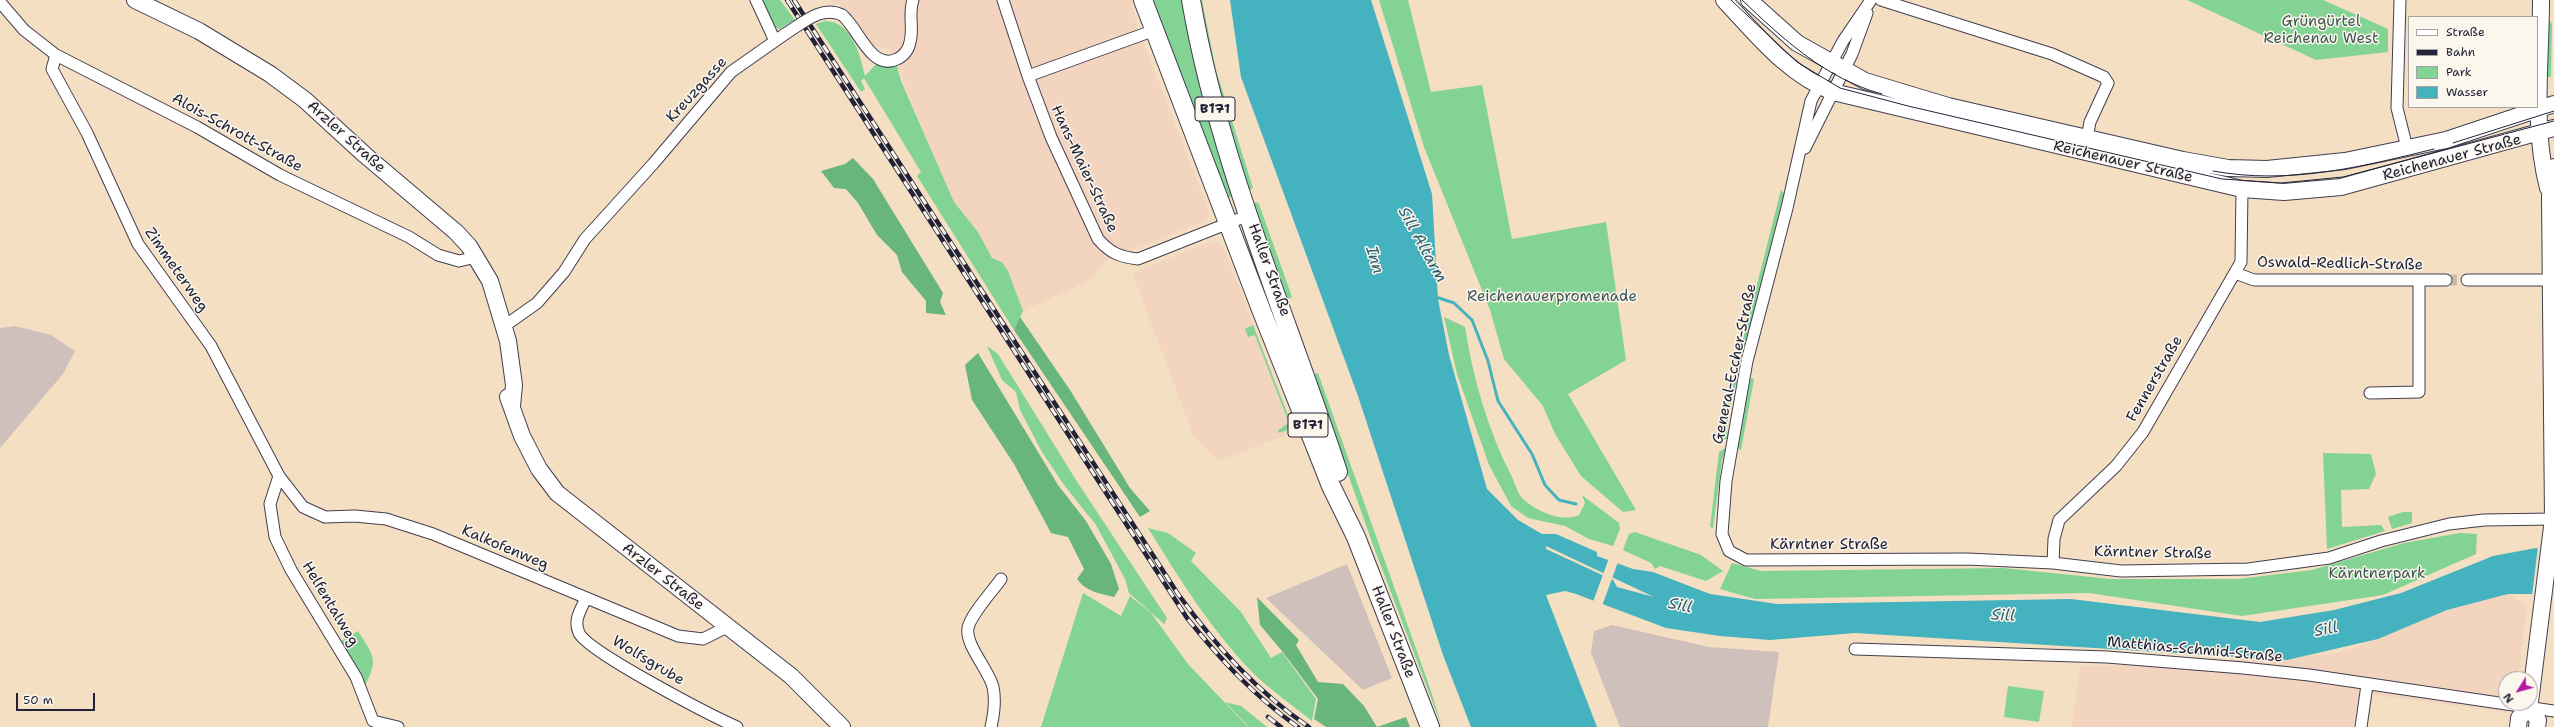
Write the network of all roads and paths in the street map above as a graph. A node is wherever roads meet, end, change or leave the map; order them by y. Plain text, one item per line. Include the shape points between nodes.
1 (134, 0) edge
2 (756, 0) edge
3 (913, 0) edge
4 (1003, 0) edge
5 (1143, 0) edge
6 (1191, 0) edge
7 (1724, 0) edge
8 (1749, 0) edge
9 (1881, 0) edge
10 (2400, 0) edge
11 (2541, 0) edge
12 (0, 2) edge
13 (1870, 2) edge
14 (2548, 18) edge
15 (1155, 30) junction
16 (775, 41) junction
17 (56, 56) junction
18 (1837, 67) junction
19 (1028, 76) junction
20 (1825, 89) junction
21 (2554, 104) edge
22 (2538, 109) junction
23 (2554, 128) edge
24 (2539, 134) junction
25 (2087, 138) junction
26 (2407, 148) junction
27 (1797, 165) junction
28 (2554, 167) edge
29 (2242, 189) junction
30 (2550, 196) junction
31 (1249, 215) junction
32 (1229, 222) junction
33 (476, 256) junction
34 (2235, 273) junction
35 (2419, 280) junction
36 (2446, 280) tunnel mouth
37 (2467, 280) tunnel mouth
38 (2551, 280) junction
39 (503, 327) junction
40 (2370, 393) dead end
41 (279, 476) junction
42 (2553, 519) edge
43 (1356, 537) junction
44 (1746, 560) joint
45 (2053, 563) junction
46 (1001, 579) dead end
47 (586, 598) junction
48 (727, 627) junction
49 (1855, 649) dead end
50 (2534, 671) edge
51 (2367, 685) junction
52 (2498, 700) edge
53 (2538, 706) edge
54 (2524, 711) edge
55 (2534, 711) edge
56 (2554, 711) edge
57 (398, 727) edge
58 (737, 727) edge
59 (842, 727) edge
60 (991, 727) edge
61 (1430, 727) edge
62 (2361, 727) edge
63 (2518, 727) edge
64 (2537, 727) edge

1 - 33 street, Arzler Straße via 191,27 244,57 305,100 456,232
2 - 16 street
3 - 16 street, Kreuzgasse, bridge via 909,18 910,44 904,54 895,60 881,59 870,52 842,15 830,11 817,14
4 - 19 street, Hans-Maier-Straße
5 - 15 main road, Haller Straße / B171
6 - 31 main road, Haller Straße / B171 via 1205,69 1223,136
7 - 20 street, Reichenauer Straße via 1774,53 1798,74
8 - 18 street, Reichenauer Straße via 1797,43
9 - 25 street via 2052,54 2104,77 2108,83 2090,122
10 - 26 street via 2397,108
11 - 14 street
12 - 17 street, Alois-Schrott-Straße via 24,30
13 - 18 street
14 - 22 street
15 - 19 street
15 - 32 main road, Haller Straße / B171
16 - 39 street, Kreuzgasse via 731,72 585,239 564,272 537,303
17 - 33 street, Alois-Schrott-Straße via 197,128 280,175 409,237 438,255 459,261
17 - 41 street, Zimmeterweg via 52,69 87,133 133,235 211,346
18 - 20 street
18 - 20 street
18 - 25 street, Reichenauer Straße via 1875,84 1930,101
19 - 32 street, Hans-Maier-Straße via 1057,151 1098,239 1107,250 1122,257 1138,259
20 - 27 street, General-Eccher-Straße
20 - 27 street, General-Eccher-Straße via 1806,115
20 - 29 street, Reichenauer Straße
21 - 22 street, Reichenauer Straße
22 - 24 street
22 - 26 street, Reichenauer Straße via 2446,140
23 - 24 street, Reichenauer Straße
24 - 29 street, Reichenauer Straße via 2341,188 2282,192
24 - 30 street via 2540,158
25 - 26 street, Reichenauer Straße via 2203,164 2250,169 2322,165
27 - 44 street, General-Eccher-Straße via 1747,361 1726,481 1722,534 1725,545 1736,557
28 - 30 street
29 - 34 street, Fennerstraße via 2241,262
30 - 38 street
31 - 32 street, Hans-Maier-Straße
31 - 43 main road, Haller Straße / B171 via 1306,373
32 - 43 main road, Haller Straße / B171 via 1331,486
33 - 39 street, Arzler Straße via 490,281
34 - 35 street, Oswald-Redlich-Straße via 2254,280
34 - 45 street, Fennerstraße via 2142,432 2116,466 2059,520 2054,539
35 - 36 street, Oswald-Redlich-Straße
35 - 40 street via 2418,392
37 - 38 street
38 - 42 street
39 - 48 street, Arzler Straße via 501,362 504,388 524,441 539,469 557,493
41 - 47 street, Kalkofenweg via 303,507 325,516 386,519 420,530
41 - 57 street, Helfentalweg via 270,504 275,537 291,570 356,677 373,721
42 - 45 street, Kärntner Straße via 2484,520 2442,526 2329,558 2270,567 2176,572 2121,571
42 - 50 street
43 - 61 main road, Haller Straße / B171
44 - 45 street, Kärntner Straße via 1967,559
46 - 60 street via 973,617 968,630 971,643 993,686 995,701
47 - 48 street, Kalkofenweg via 678,636 703,639
47 - 58 street, Wolfsgrube via 576,621 580,634 606,655 703,711
48 - 59 street, Arzler Straße via 791,676
49 - 51 street, Matthias-Schmid-Straße via 2107,657 2302,674
51 - 52 street, Matthias-Schmid-Straße
51 - 62 street
53 - 56 street, Matthias-Schmid-Straße
54 - 63 street via 2519,718
55 - 64 street via 2538,720

